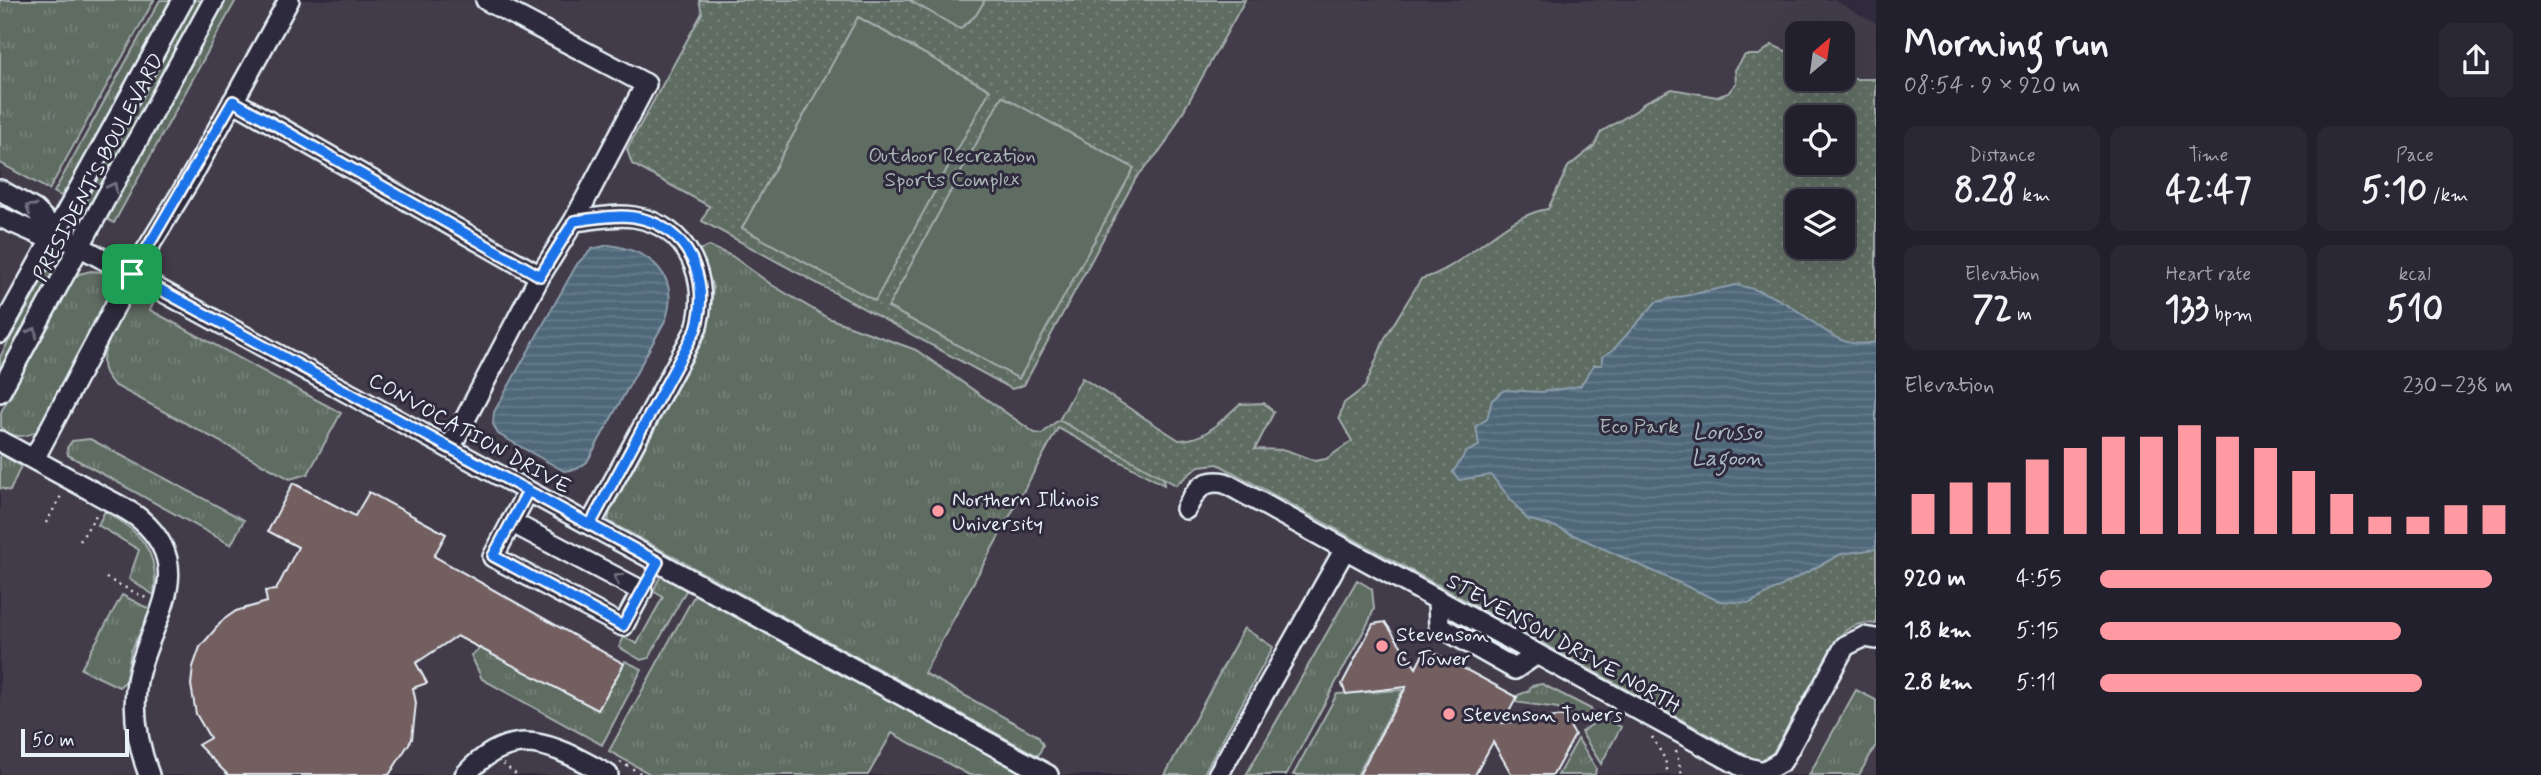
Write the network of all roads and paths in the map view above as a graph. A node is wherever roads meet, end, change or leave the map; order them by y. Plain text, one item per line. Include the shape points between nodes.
1 (183, 0) edge
2 (215, 0) edge
3 (289, 0) edge
4 (486, 0) edge
5 (233, 101) junction
6 (0, 190) edge
7 (0, 217) edge
8 (574, 221) junction
9 (56, 231) junction
10 (81, 247) junction
11 (132, 274) junction
12 (540, 276) junction
13 (0, 333) edge
14 (0, 392) edge
15 (0, 441) edge
16 (450, 448) junction
17 (34, 459) junction
18 (64, 491) dead end
19 (528, 491) junction
20 (100, 509) dead end
21 (1186, 509) dead end
22 (512, 522) junction
23 (46, 523) dead end
24 (590, 525) junction
25 (80, 541) dead end
26 (1345, 549) junction
27 (658, 562) junction
28 (106, 578) dead end
29 (642, 591) junction
30 (152, 601) dead end
31 (1876, 639) edge
32 (1648, 731) dead end
33 (1674, 745) dead end
34 (498, 760) dead end
35 (610, 766) edge
36 (149, 775) edge
37 (465, 775) edge
38 (517, 775) edge
39 (644, 775) edge
40 (1048, 775) edge
41 (1218, 775) edge
42 (1668, 775) edge
43 (1682, 775) edge

1 - 9 street, PRESIDENT'S BOULEVARD
10 -> 2 street, PRESIDENT'S BOULEVARD
3 - 5 street
4 - 8 street via 646,84
5 - 11 street
5 - 12 street
9 -> 6 street, CONVOCATION DRIVE via 35,210
7 - 9 street, CONVOCATION DRIVE via 41,235
8 - 12 street
8 - 24 street via 631,217 667,230 695,262 702,293 696,329
9 - 10 street, CONVOCATION DRIVE
9 - 13 street, PRESIDENT'S BOULEVARD
10 - 11 street, CONVOCATION DRIVE
14 -> 10 street, PRESIDENT'S BOULEVARD
11 - 16 street, CONVOCATION DRIVE
11 - 17 street
12 - 16 street
15 - 17 street
16 - 19 street, CONVOCATION DRIVE
17 - 36 street via 138,517 165,556 167,599 146,646 135,702 139,742
18 - 23 path
19 - 22 street
19 - 24 street, CONVOCATION DRIVE
20 - 25 path
21 - 26 street, STEVENSON DRIVE NORTH via 1203,483 1225,483
29 -> 22 street
22 - 29 street via 493,556 623,626
24 - 27 street, CONVOCATION DRIVE
26 - 31 street, STEVENSON DRIVE NORTH via 1741,766 1763,772 1782,761 1836,660 1854,639
26 - 41 street
27 - 29 street
27 - 40 street, CONVOCATION DRIVE
28 - 30 path
32 - 42 path via 1665,759
33 - 43 path
34 - 38 path
35 - 37 street via 553,746 502,745
35 - 39 path

